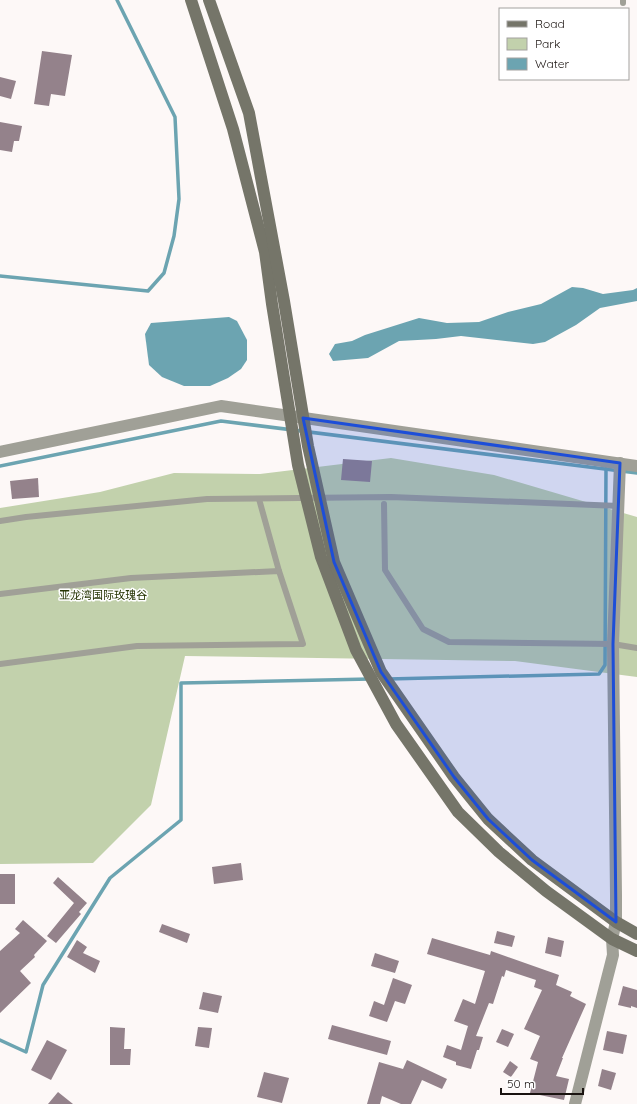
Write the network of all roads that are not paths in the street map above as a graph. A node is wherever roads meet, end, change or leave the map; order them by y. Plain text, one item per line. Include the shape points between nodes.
1 (191, 0) edge
2 (209, 0) edge
3 (278, 302) junction
4 (0, 452) edge
5 (620, 463) junction
6 (637, 466) edge
7 (259, 499) junction
8 (384, 504) dead end
9 (619, 506) junction
10 (0, 521) edge
11 (279, 571) junction
12 (0, 594) edge
13 (613, 644) junction
14 (637, 648) edge
15 (0, 664) edge
16 (616, 922) junction
17 (637, 934) edge
18 (612, 939) junction
19 (637, 951) edge
20 (574, 1104) edge

1 - 3 main road via 233,129
2 - 3 main road via 249,113
3 - 16 main road via 334,562 381,672 454,777 488,819 532,860
3 - 18 main road via 298,465 321,557 356,650 396,724 458,812 499,852 546,891
4 - 5 street via 221,406
5 - 6 street
5 - 9 street
7 - 9 lane via 391,497
7 - 10 lane via 206,499
7 - 11 lane
8 - 13 lane via 385,570 422,629 449,642
9 - 13 street
11 - 12 lane via 131,578
11 - 15 lane via 302,644 137,646
13 - 14 lane
13 - 16 street
16 - 17 main road
16 - 18 street
18 - 19 main road
18 - 20 street via 613,955

